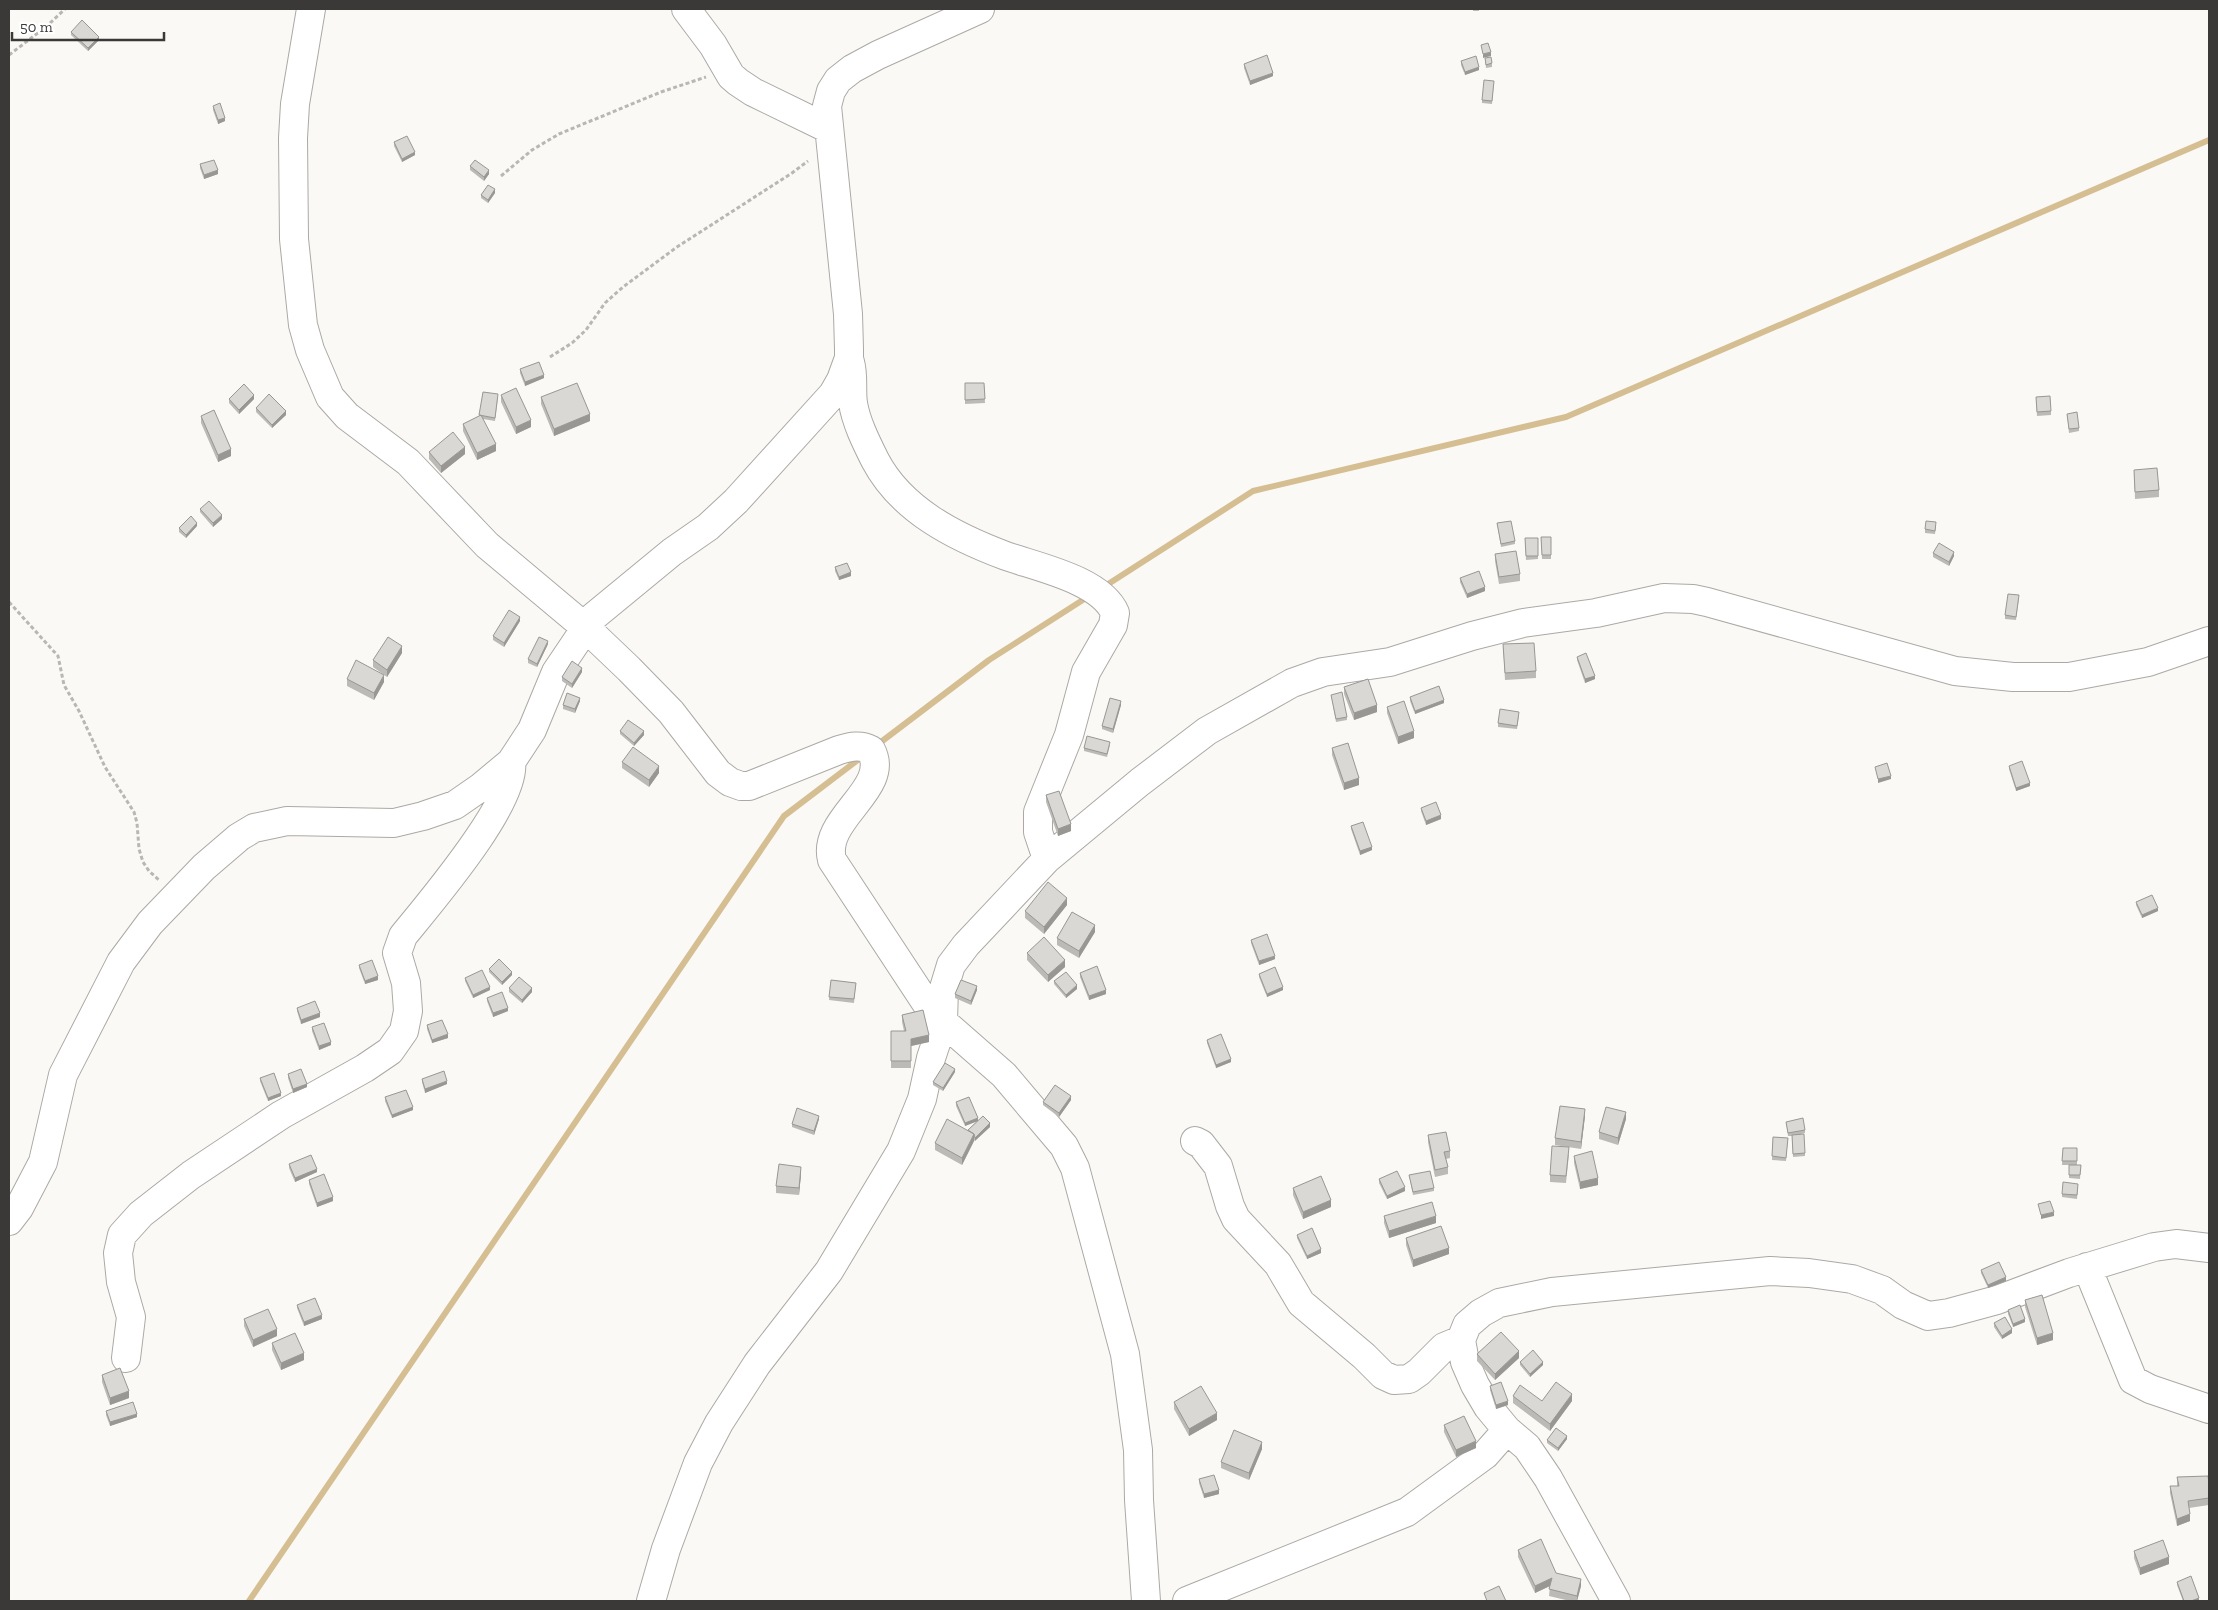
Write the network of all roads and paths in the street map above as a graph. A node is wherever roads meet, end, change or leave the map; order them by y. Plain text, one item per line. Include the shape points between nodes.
1 (65, 9) edge
2 (311, 9) edge
3 (686, 9) edge
4 (980, 9) edge
5 (9, 55) edge
6 (728, 72) junction
7 (830, 136) junction
8 (500, 176) dead end
9 (550, 358) dead end
10 (849, 358) junction
11 (9, 602) edge
12 (586, 628) junction
13 (2209, 641) edge
14 (511, 762) junction
15 (1048, 859) junction
16 (179, 893) junction
17 (943, 1022) junction
18 (1195, 1141) dead end
19 (9, 1221) edge
20 (2209, 1248) edge
21 (2087, 1267) junction
22 (1461, 1340) junction
23 (126, 1358) dead end
24 (2209, 1409) edge
25 (1506, 1430) junction
26 (650, 1601) edge
27 (1146, 1601) edge
28 (1188, 1601) edge
29 (1616, 1601) edge

1 - 5 path
2 - 12 street via 295,104 294,239 303,325 319,374 330,397 347,416 408,462 487,545
3 - 6 street
4 - 7 street via 878,55 845,74 831,90 826,106
6 - 7 street via 753,92
6 - 8 path via 661,92 559,134 532,150
7 - 9 path via 792,173 677,246 623,288 605,303 586,330
7 - 10 street via 848,314
10 - 12 street via 832,394 736,501 708,527 605,606
10 - 15 street via 860,427 884,475 911,506 968,540 1084,585 1104,598 1115,613 1112,625 1086,672 1064,748 1042,801 1038,832
11 - 16 path via 58,656 64,685 105,767 134,812 143,862 159,880
12 - 14 street via 556,672 532,730
12 - 17 street via 671,712 718,773 736,784 755,785 853,746 871,750 875,765 869,784 835,831 830,844 832,860 921,997
13 - 15 street via 2148,662 2070,677 2013,677 1955,670 1693,599 1649,600 1522,623 1390,662 1323,672 1292,683 1207,731
14 - 16 street via 456,805 423,816 394,823 287,821 254,828 239,836
14 - 23 street via 512,775 500,803 448,882 398,945 409,1004 404,1031 399,1039 379,1060 281,1115 166,1193 122,1235 118,1253 121,1282 131,1317
15 - 17 street via 966,944 951,965 944,988
16 - 19 street via 150,923 121,962 63,1075 43,1162
17 - 26 street via 922,1099 902,1151 829,1271 757,1364 719,1423 698,1463
17 - 27 street via 1004,1075 1064,1146 1075,1168 1125,1354 1138,1450
18 - 22 street via 1210,1153 1218,1166 1236,1219 1278,1264 1301,1304 1383,1375 1394,1380 1409,1378 1444,1347
20 - 21 street via 2169,1245
21 - 22 street via 1997,1300 1928,1316 1867,1284 1809,1273 1770,1271 1552,1292 1499,1303 1475,1317 1467,1325
21 - 24 street via 2133,1380
22 - 25 street via 1465,1362 1475,1385
25 - 28 street via 1485,1455 1407,1512
25 - 29 street via 1527,1448 1548,1478

